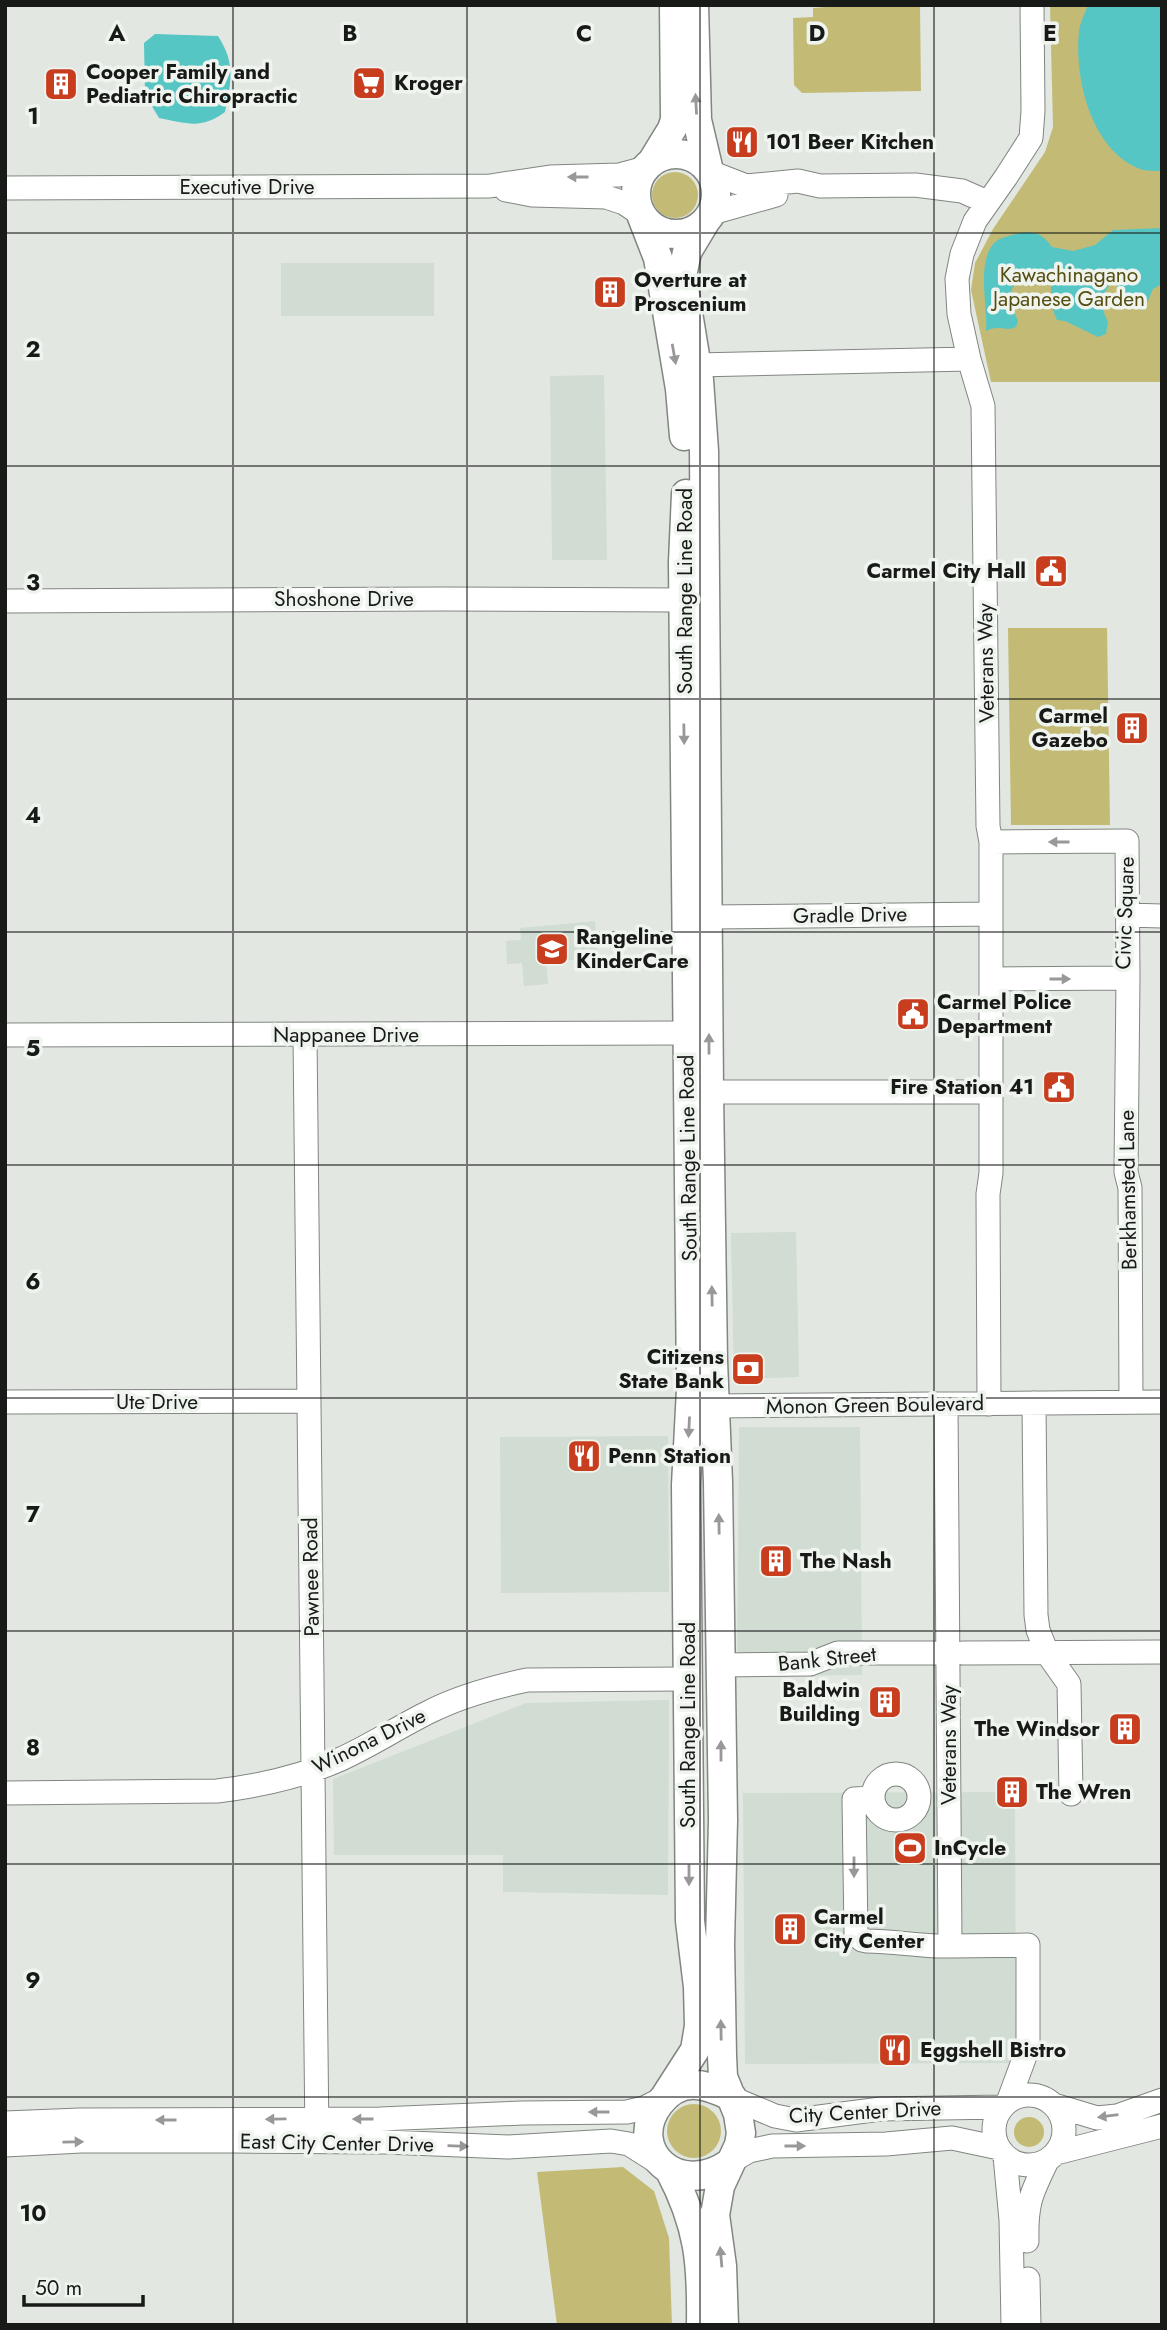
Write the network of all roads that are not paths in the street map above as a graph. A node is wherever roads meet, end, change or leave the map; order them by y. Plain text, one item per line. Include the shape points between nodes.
1 (674, 5) edge
2 (694, 5) edge
3 (1031, 5) edge
4 (649, 164) junction
5 (709, 172) junction
6 (820, 186) junction
7 (489, 187) junction
8 (5, 188) edge
9 (987, 202) junction
10 (641, 215) junction
11 (709, 217) junction
12 (969, 359) junction
13 (696, 365) junction
14 (683, 600) junction
15 (5, 601) edge
16 (991, 842) junction
17 (991, 914) junction
18 (1127, 915) junction
19 (1162, 916) edge
20 (708, 917) junction
21 (1128, 978) junction
22 (991, 979) junction
23 (686, 1033) junction
24 (5, 1035) edge
25 (305, 1035) junction
26 (709, 1092) junction
27 (991, 1092) junction
28 (309, 1401) junction
29 (5, 1402) edge
30 (1131, 1402) junction
31 (1162, 1402) edge
32 (1034, 1403) junction
33 (989, 1404) junction
34 (946, 1405) junction
35 (715, 1406) junction
36 (1162, 1652) edge
37 (934, 1653) dead end
38 (963, 1653) dead end
39 (1047, 1653) junction
40 (720, 1665) junction
41 (687, 1679) junction
42 (313, 1770) junction
43 (5, 1793) edge
44 (1071, 1794) dead end
45 (920, 1796) junction
46 (949, 1796) junction
47 (873, 1798) junction
48 (950, 1946) junction
49 (1028, 2048) junction
50 (665, 2096) junction
51 (732, 2097) junction
52 (1162, 2100) edge
53 (1051, 2102) junction
54 (1005, 2104) junction
55 (5, 2123) edge
56 (1162, 2126) edge
57 (317, 2130) junction
58 (5, 2145) edge
59 (1002, 2152) junction
60 (1051, 2157) junction
61 (730, 2163) junction
62 (666, 2168) junction
63 (701, 2325) edge
64 (724, 2325) edge
65 (1013, 2325) edge
66 (1029, 2325) edge

1 - 4 main road via 673,129
5 -> 2 main road via 697,120
3 - 9 street, Veterans Way via 1031,138
4 - 5 main road via 677,154 700,162
4 -> 7 street, Executive Drive via 619,175 550,177
4 - 10 main road via 636,184
5 - 6 street via 746,186 797,181
5 - 11 main road via 716,196
6 - 9 street via 942,188
6 - 11 street via 762,198
7 - 8 street, Executive Drive
7 - 10 street, Executive Drive via 532,195 606,197
9 - 12 street, Veterans Way via 970,231 957,279
10 - 11 main road via 667,234 688,233
10 -> 14 main road, South Range Line Road via 658,258 682,406 687,507
11 - 13 main road, South Range Line Road via 682,268
12 - 13 street
12 - 16 street, Veterans Way via 983,406
13 - 20 main road, South Range Line Road via 704,451
14 - 15 street, Shoshone Drive
14 -> 23 main road, South Range Line Road
16 - 17 street
18 -> 16 street, Civic Square via 1127,841
17 - 20 street, Gradle Drive
17 - 22 street
18 - 19 street
18 - 21 street, Civic Square
26 -> 20 main road, South Range Line Road
22 -> 21 street, Civic Square
21 - 30 street, Berkhamsted Lane
22 - 27 street
23 - 25 street, Nappanee Drive
23 -> 41 main road, South Range Line Road via 691,1389 686,1485
24 - 25 street, Nappanee Drive
25 - 28 street, Pawnee Road
26 - 27 street
35 -> 26 main road, South Range Line Road
27 - 33 street
28 - 29 street, Ute Drive
28 - 42 street, Pawnee Road
30 - 31 street, Monon Green Boulevard
30 - 32 street, Monon Green Boulevard
32 - 33 street, Monon Green Boulevard
32 - 39 street via 1036,1615
33 - 34 street, Monon Green Boulevard
34 - 35 street, Monon Green Boulevard
34 - 46 street, Veterans Way
40 -> 35 main road, South Range Line Road
36 - 39 street
37 - 40 street, Bank Street via 838,1653 810,1664
38 - 39 street
39 - 44 street via 1069,1684
51 -> 40 main road, South Range Line Road via 722,2072
41 - 42 street, Winona Drive via 509,1684 431,1711
41 -> 50 main road, South Range Line Road via 690,1921 699,2026 695,2050
42 - 43 street, Winona Drive via 217,1791
42 - 57 street, Pawnee Road
45 - 46 street
45 - 47 street via 912,1779 895,1773 879,1781
45 - 47 street via 914,1813 897,1821 880,1815
46 - 48 street, Veterans Way
47 -> 48 street via 854,1799 856,1935 867,1941
48 - 49 street via 1028,1945
49 - 53 street
49 - 54 street
50 - 51 main road via 695,2084
50 -> 57 street, East City Center Drive via 627,2112
50 - 62 main road via 651,2117 649,2130 652,2146
51 - 54 street, City Center Drive via 796,2120 881,2109
51 - 61 main road via 741,2133
52 -> 53 street via 1097,2118
53 - 54 street via 1031,2095
53 - 60 street via 1065,2133
54 - 59 street via 994,2131
57 -> 55 street, East City Center Drive via 80,2120
56 - 60 street
58 -> 57 street, East City Center Drive
57 -> 62 street, East City Center Drive via 508,2147 611,2141 629,2144
59 - 60 street via 1024,2165
61 -> 59 street, City Center Drive via 749,2151 772,2146 875,2145 952,2138
59 - 65 street via 1011,2220
60 - 66 street via 1026,2211
61 - 62 main road via 699,2177
64 -> 61 main road via 715,2214
62 - 63 main road via 685,2200 696,2234

